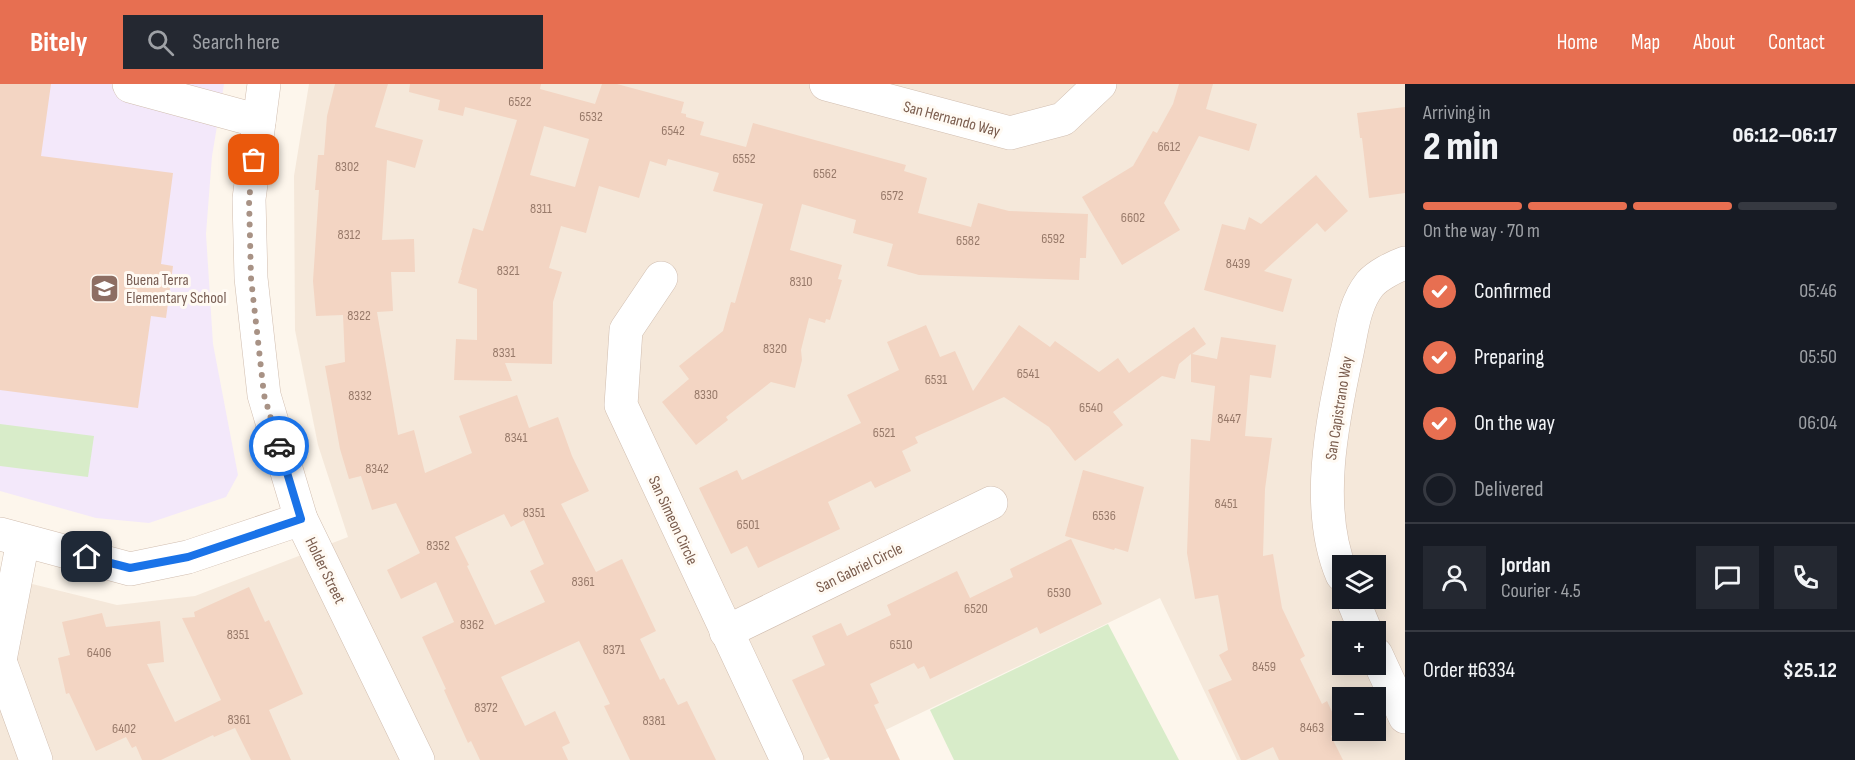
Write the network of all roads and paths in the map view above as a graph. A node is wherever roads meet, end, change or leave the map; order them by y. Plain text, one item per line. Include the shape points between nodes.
1 (129, 84) edge
2 (264, 84) edge
3 (826, 84) edge
4 (1100, 84) edge
5 (259, 121) junction
6 (1405, 263) edge
7 (661, 278) dead end
8 (991, 503) dead end
9 (301, 519) junction
10 (12, 537) edge
11 (1335, 555) edge
12 (726, 632) junction
13 (0, 660) edge
14 (1386, 675) edge
15 (1405, 717) edge
16 (36, 760) edge
17 (418, 760) edge
18 (787, 760) edge

1 - 5 street
2 - 5 street, Holder Street
3 - 4 street, San Hernando Way via 1010,133 1063,118
5 - 9 street, Holder Street via 249,199 264,395
6 - 11 street, San Capistrano Way via 1371,283 1358,305 1334,411 1329,461 1328,506
7 - 12 street, San Simeon Circle via 626,330 621,405
8 - 12 street, San Gabriel Circle
9 - 10 street via 188,557 130,568
9 - 17 street, Holder Street
10 - 13 street
12 - 18 street, San Simeon Circle
13 - 16 street
14 - 15 street

